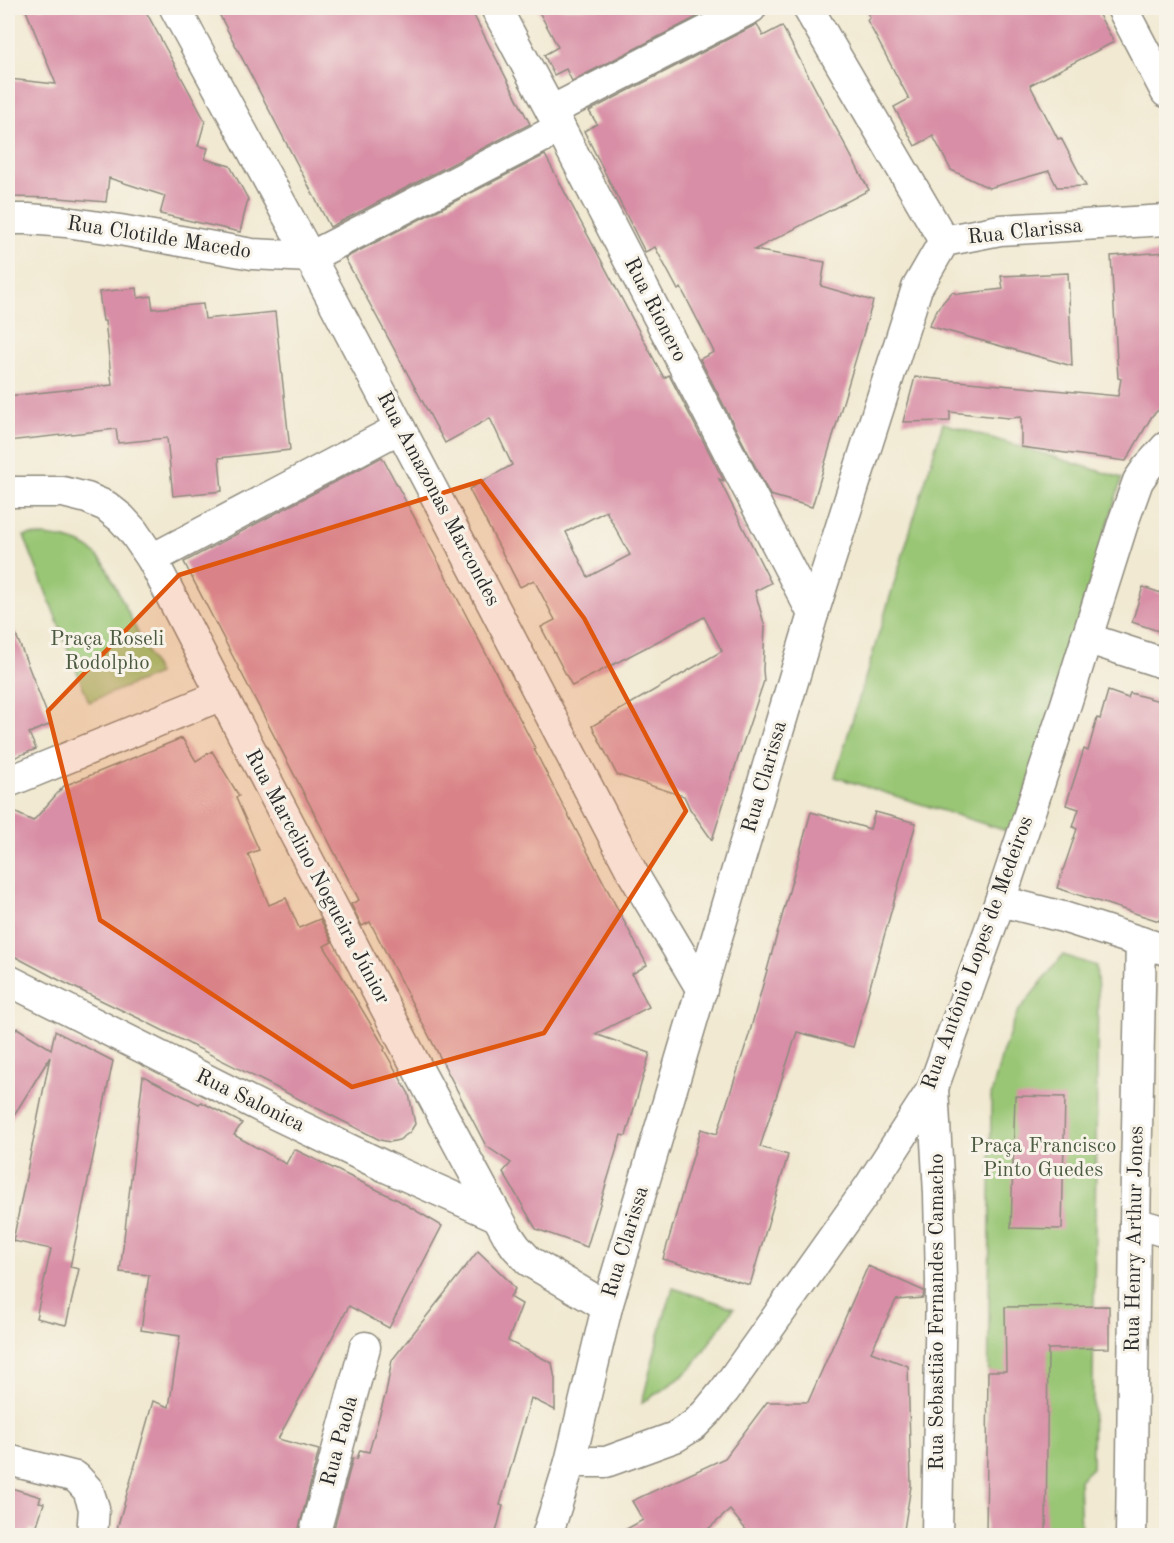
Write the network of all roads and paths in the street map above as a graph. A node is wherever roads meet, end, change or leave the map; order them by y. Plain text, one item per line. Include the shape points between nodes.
1 (175, 8) edge
2 (496, 8) edge
3 (750, 8) edge
4 (808, 8) edge
5 (1122, 8) edge
6 (1167, 92) edge
7 (555, 119) junction
8 (8, 219) edge
9 (1167, 220) edge
10 (944, 241) junction
11 (310, 257) junction
12 (400, 428) junction
13 (1167, 447) edge
14 (8, 492) edge
15 (152, 559) junction
16 (813, 614) junction
17 (1086, 638) junction
18 (1167, 664) edge
19 (222, 695) junction
20 (8, 783) edge
21 (1000, 901) junction
22 (1154, 946) edge
23 (8, 980) edge
24 (702, 990) junction
25 (933, 1088) junction
26 (496, 1216) junction
27 (1135, 1223) junction
28 (1167, 1232) edge
29 (607, 1308) junction
30 (365, 1347) dead end
31 (8, 1461) edge
32 (570, 1462) junction
33 (92, 1536) edge
34 (314, 1536) edge
35 (547, 1536) edge
36 (937, 1536) edge
37 (1131, 1536) edge

1 - 11 street, Rua Amazonas Marcondes
2 - 7 street, Rua Rionero
3 - 7 street
4 - 10 street
5 - 6 street
7 - 11 street
7 - 16 street, Rua Rionero
8 - 11 street, Rua Clotilde Macedo via 66,222 252,254
9 - 10 street, Rua Clarissa via 1000,230
10 - 16 street, Rua Clarissa via 917,288
11 - 12 street, Rua Amazonas Marcondes
12 - 15 street
12 - 24 street, Rua Amazonas Marcondes via 632,872
13 - 17 street, Rua Antônio Lopes de Medeiros via 1138,481
14 - 15 street, Rua Marcelino Nogueira Júnior via 63,492 106,506 122,518
15 - 19 street, Rua Marcelino Nogueira Júnior
16 - 24 street, Rua Clarissa
17 - 18 street
17 - 21 street, Rua Antônio Lopes de Medeiros
19 - 20 street
19 - 26 street, Rua Marcelino Nogueira Júnior
21 - 22 street
21 - 25 street, Rua Antônio Lopes de Medeiros
22 - 27 street, Rua Henry Arthur Jones
23 - 26 street, Rua Salonica via 275,1114
24 - 29 street, Rua Clarissa
25 - 32 street, Rua Antônio Lopes de Medeiros via 837,1232 707,1412 675,1437 606,1462
25 - 36 street, Rua Sebastião Fernandes Camacho via 941,1282
26 - 29 street, Rua Marcelino Nogueira Júnior via 530,1261
27 - 28 street
27 - 37 street, Rua Henry Arthur Jones
29 - 32 street, Rua Clarissa
30 - 34 street, Rua Paola
31 - 33 street via 76,1477 88,1491 94,1508
32 - 35 street, Rua Clarissa

